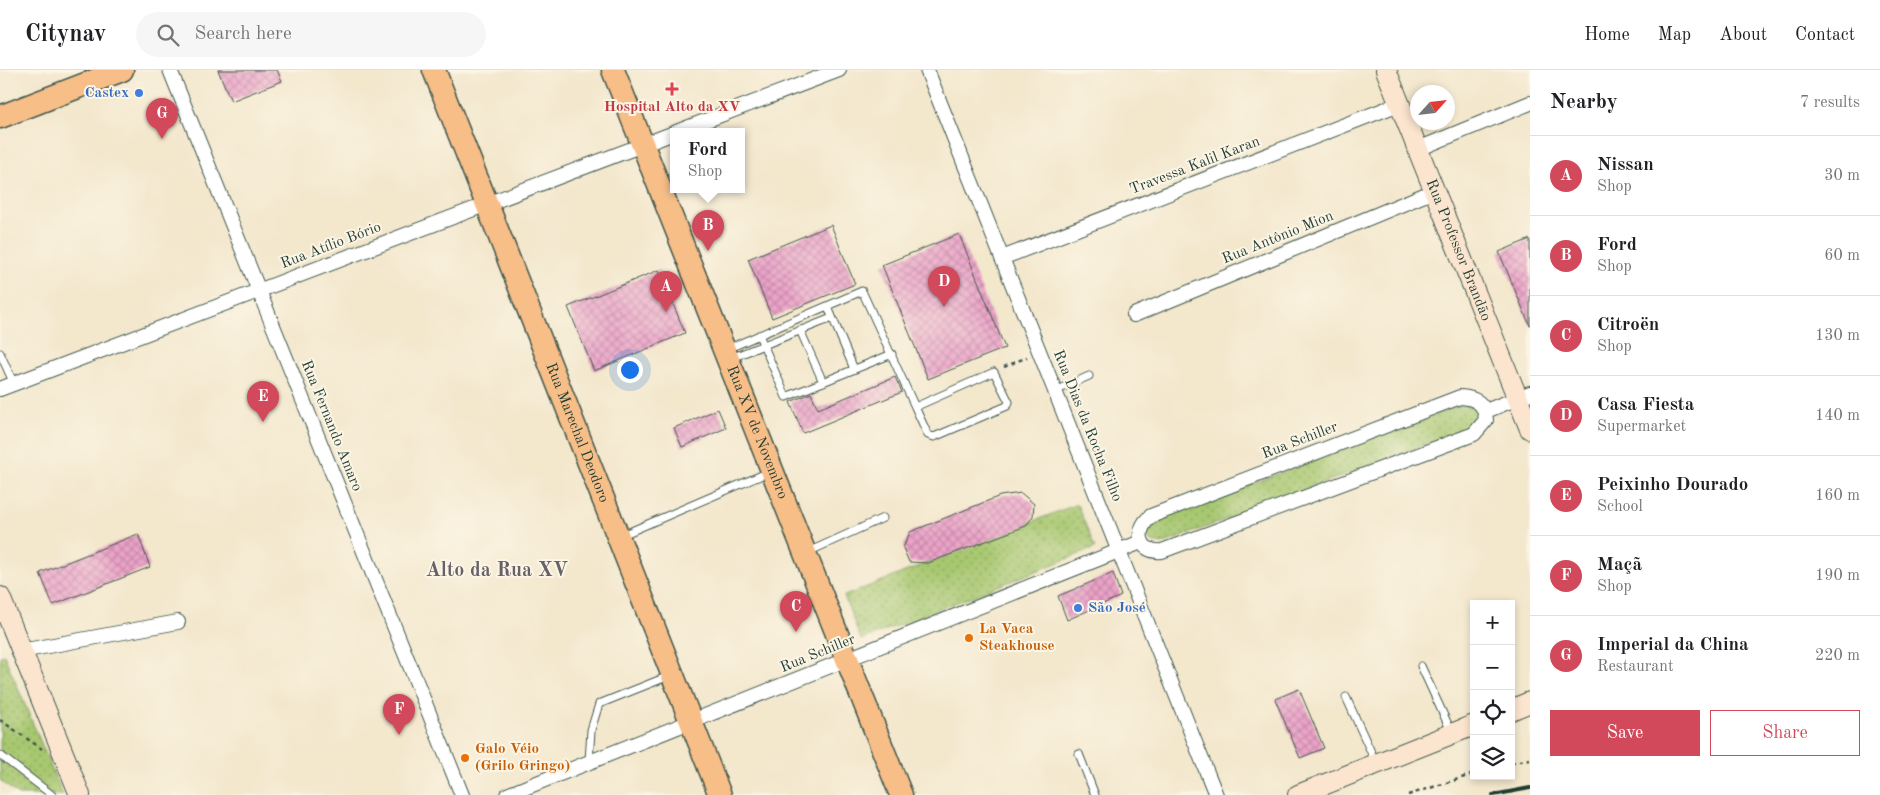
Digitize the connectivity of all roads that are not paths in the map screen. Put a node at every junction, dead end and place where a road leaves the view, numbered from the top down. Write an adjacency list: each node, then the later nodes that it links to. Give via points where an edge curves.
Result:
1 (122, 70): 10 (main road)
2 (170, 70): 18 (street, Rua Fernando Amaro)
3 (434, 70): 16 (main road, Rua Marechal Deodoro)
4 (613, 70): 13 (main road, Rua XV de Novembro)
5 (839, 70): 11 (street, Rua Atílio Bório)
6 (927, 70): 17 (street, Rua Dias da Rocha Filho)
7 (1386, 70): 9 (street, Rua Professor Brandão)
8 (1530, 103): 14 (street)
9 (1399, 104): 14 (street, Rua Professor Brandão); 17 (street, Travessa Kalil Karan)
10 (0, 117)
11 (688, 128)
12 (670, 135): 13 (street, Rua Atílio Bório)
13 (643, 145): 16 (street, Rua Atílio Bório); 27 (main road, Rua XV de Novembro)
14 (1418, 148): 15 (street, Rua Professor Brandão)
15 (1434, 191): 20 (street, Rua Antônio Mion); 34 (street, Rua Professor Brandão)
16 (485, 204): 18 (street, Rua Atílio Bório); 40 (main road, Rua Marechal Deodoro)
17 (1002, 258): 33 (street, Rua Dias da Rocha Filho)
18 (259, 291): 31 (street, Rua Atílio Bório); 63 (street, Rua Fernando Amaro)
19 (828, 307): 21 (lane); 23 (lane); 26 (lane, via 862,292)
20 (1134, 315)
21 (832, 318): 22 (lane); 28 (lane)
22 (800, 330): 24 (lane); 30 (lane)
23 (759, 335): 24 (lane); 27 (lane)
24 (763, 345): 27 (lane); 30 (lane, via 786,397)
25 (0, 352): 31 (lane)
26 (892, 354): 28 (lane); 35 (lane)
27 (726, 355): 38 (main road, Rua XV de Novembro)
28 (854, 369): 30 (lane)
29 (1089, 376): 33 (lane)
30 (823, 382)
31 (14, 384): 32 (street, Rua Atílio Bório)
32 (0, 389)
33 (1055, 391): 42 (street, Rua Dias da Rocha Filho)
34 (1524, 396): 36 (street); 37 (street, Rua Professor Brandão)
35 (915, 407): 35 (lane, via 994,372 1009,402 1007,406 934,437 928,435)
36 (1486, 411): 41 (street, via 1486,420 1481,428 1465,438 1162,551 1147,549); 41 (street, Rua Schiller, via 1472,398 1460,397 1396,421 1151,516 1143,522 1139,534)
37 (1530, 429)
38 (772, 471): 40 (lane); 43 (main road, Rua XV de Novembro)
39 (883, 518): 43 (lane)
40 (618, 537): 49 (main road, Rua Marechal Deodoro)
41 (1141, 542): 42 (street, Rua Schiller)
42 (1119, 551): 47 (street, Rua Schiller); 68 (street, Rua Dias da Rocha Filho)
43 (805, 553): 47 (main road, Rua XV de Novembro)
44 (0, 597): 46 (street)
45 (178, 622): 46 (street)
46 (22, 651): 60 (street)
47 (848, 660): 53 (street, Rua Schiller); 66 (main road, Rua XV de Novembro)
48 (1421, 666): 55 (lane)
49 (672, 675): 53 (main road, Rua Marechal Deodoro); 58 (lane, via 599,704)
50 (1346, 697): 59 (lane)
51 (1530, 702): 52 (street)
52 (1515, 708)
53 (692, 722): 58 (street, Rua Schiller); 65 (main road, Rua Marechal Deodoro)
54 (1470, 726): 55 (street)
55 (1452, 733): 59 (street)
56 (0, 754): 61 (lane)
57 (1079, 754): 67 (lane)
58 (589, 762): 64 (street, Rua Schiller)
59 (1376, 764): 69 (street)
60 (74, 780): 62 (street)
61 (52, 795)
62 (93, 795)
63 (462, 795)
64 (507, 795)
65 (720, 795)
66 (901, 795)
67 (1095, 795)
68 (1216, 795)
69 (1298, 795)

